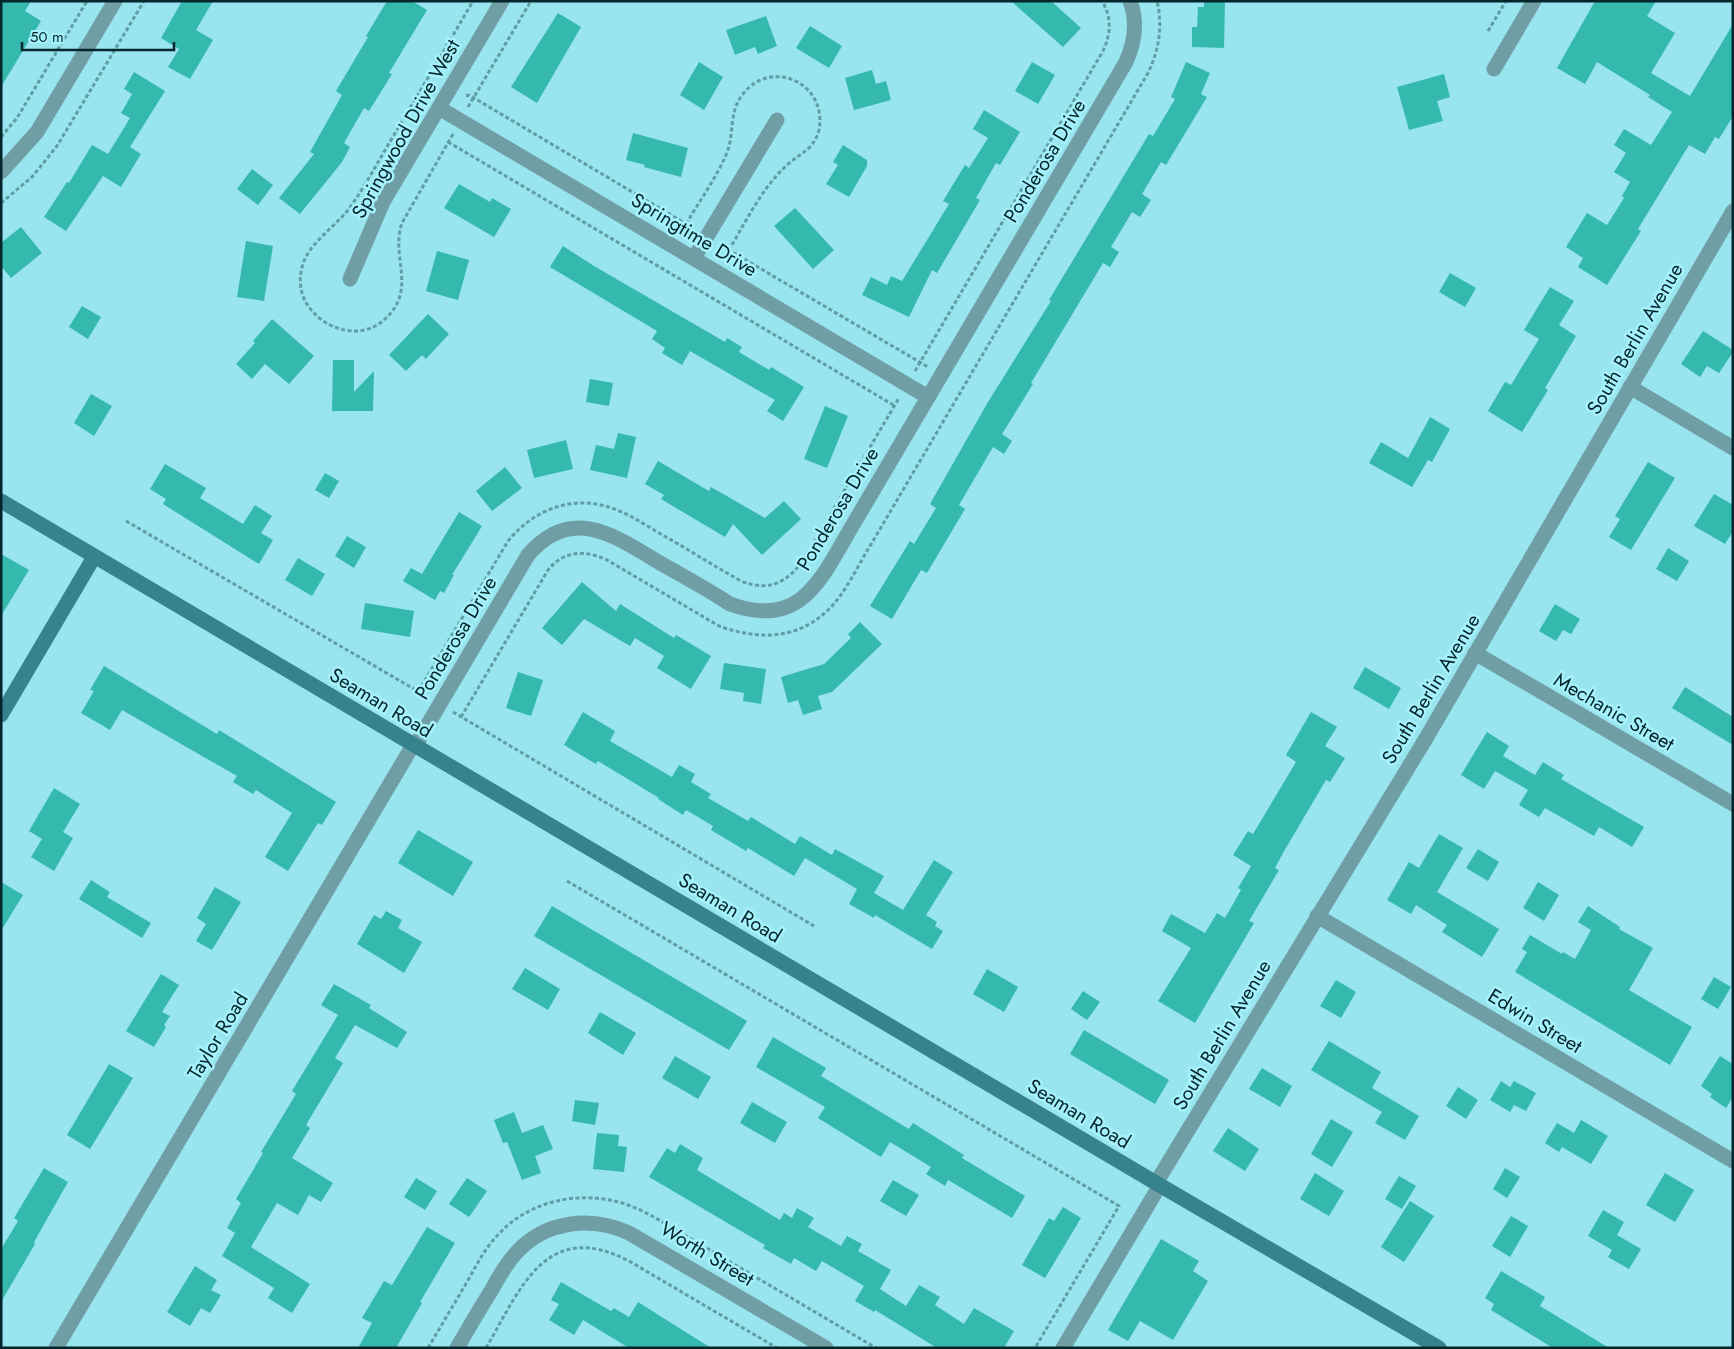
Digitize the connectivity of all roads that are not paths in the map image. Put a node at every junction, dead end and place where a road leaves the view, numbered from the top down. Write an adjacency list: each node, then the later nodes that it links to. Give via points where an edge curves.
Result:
1 (116, 1): 8 (street, via 38,132)
2 (502, 1): 6 (street, Springwood Drive West)
3 (1130, 1): 13 (street, Ponderosa Drive, via 1135,32 1126,62)
4 (1534, 1): 5 (street)
5 (1494, 69)
6 (442, 102): 10 (street, Springtime Drive); 11 (street, Springwood Drive West, via 384,202)
7 (777, 120): 10 (street)
8 (1, 172)
9 (1733, 211): 12 (street, South Berlin Avenue)
10 (694, 258): 13 (street, Springtime Drive)
11 (350, 279)
12 (1630, 387): 14 (street); 17 (street, South Berlin Avenue)
13 (928, 397): 19 (street, Ponderosa Drive, via 817,584 807,595 785,607 756,611 730,604 601,530 577,528 545,539 528,555)
14 (1733, 448)
15 (1, 502): 16 (street, Seaman Road)
16 (94, 557): 18 (street); 19 (street, Seaman Road)
17 (1475, 654): 20 (street, Mechanic Street); 21 (street, South Berlin Avenue)
18 (1, 715)
19 (414, 746): 23 (street, Seaman Road); 24 (street, Taylor Road)
20 (1733, 804)
21 (1317, 916): 22 (street, Edwin Street); 23 (street, South Berlin Avenue)
22 (1733, 1161)
23 (1158, 1184): 27 (street, South Berlin Avenue); 28 (street, Seaman Road)
24 (56, 1348)
25 (457, 1348): 26 (street, Worth Street, via 516,1253 536,1236 572,1223 617,1227)
26 (826, 1348)
27 (1063, 1348)
28 (1439, 1348)

